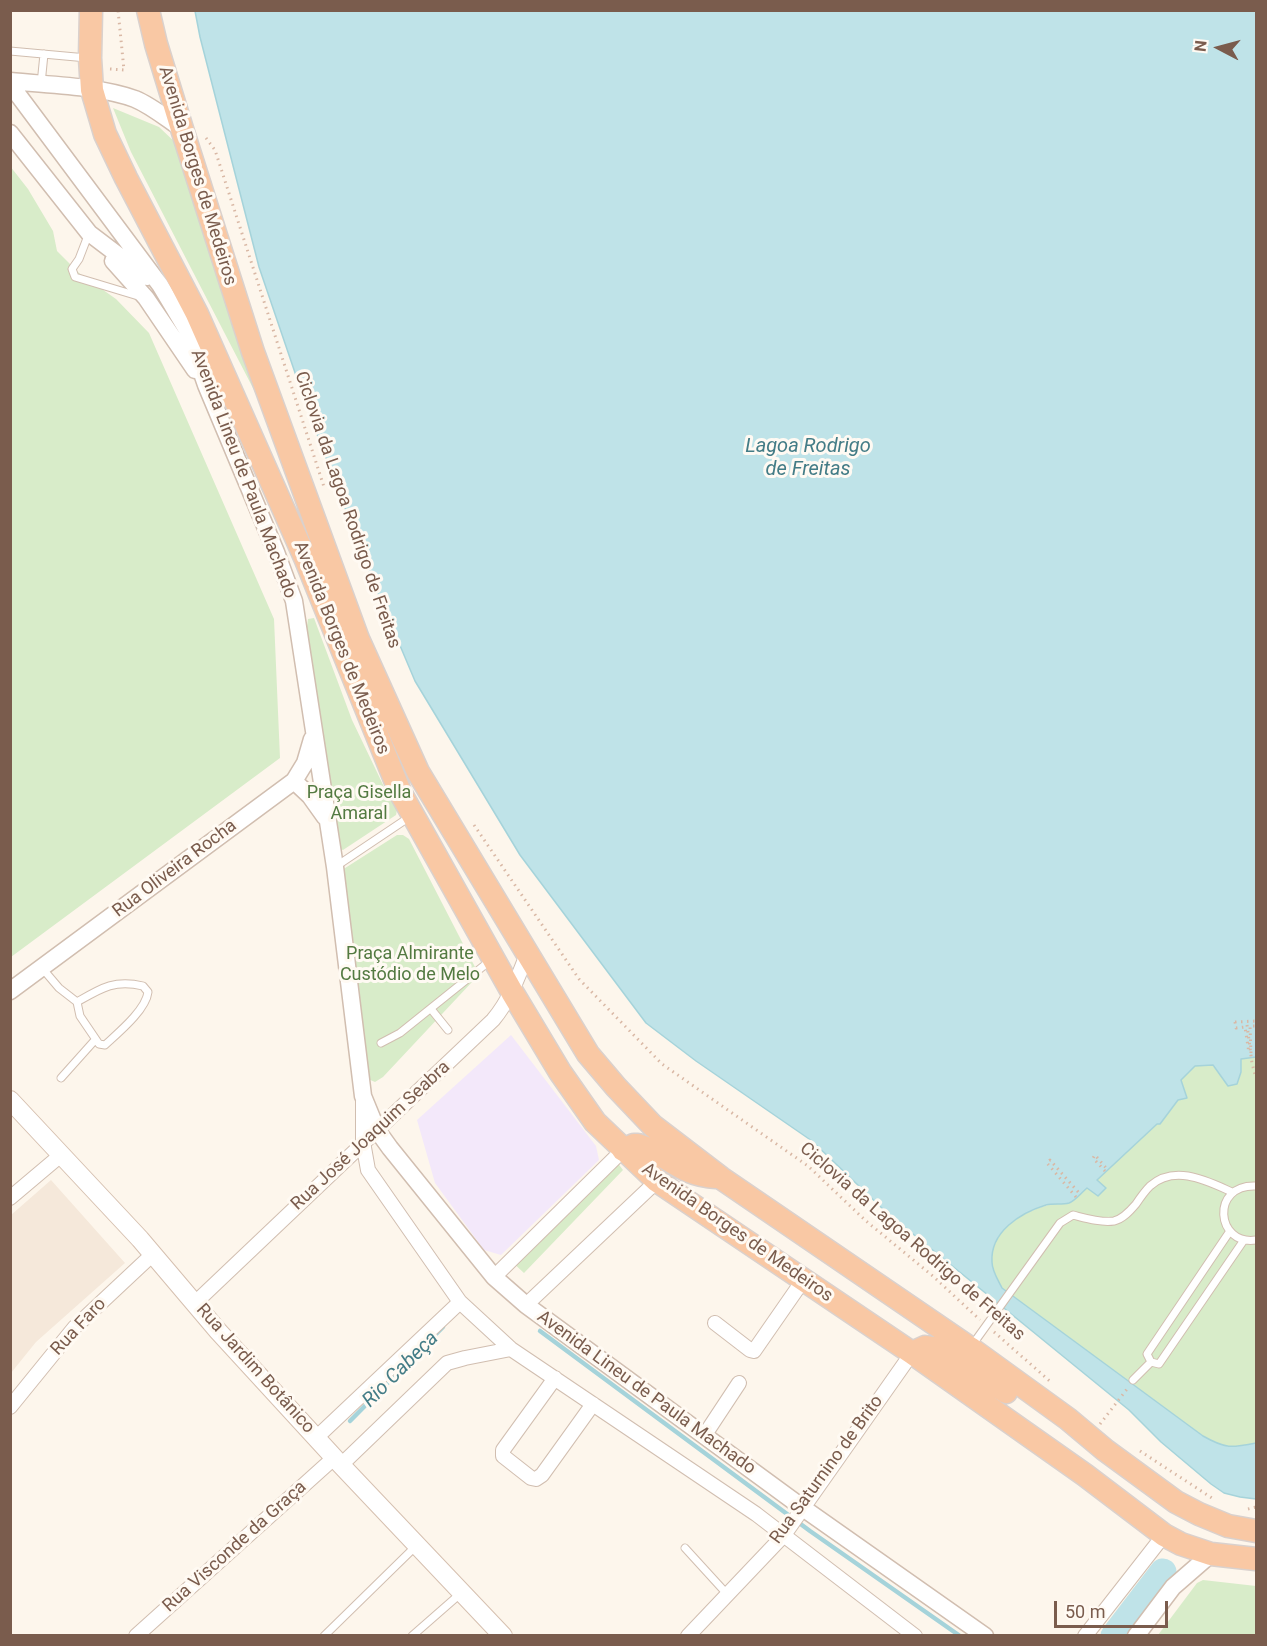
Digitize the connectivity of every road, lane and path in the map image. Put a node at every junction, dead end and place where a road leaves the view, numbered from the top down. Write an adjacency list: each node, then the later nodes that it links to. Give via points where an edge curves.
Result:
1 (91, 10): 6 (highway, Avenida Borges de Medeiros)
2 (118, 10): 6 (path, via 124,70)
3 (148, 10): 10 (highway, Avenida Borges de Medeiros, via 156,44)
4 (10, 51): 5 (lane)
5 (44, 54): 6 (lane); 8 (lane)
6 (97, 63): 9 (highway, Avenida Borges de Medeiros)
7 (10, 82): 8 (street); 13 (street, Avenida Lineu de Paula Machado)
8 (41, 84): 9 (street)
9 (92, 90): 10 (street, via 136,99); 15 (highway, Avenida Borges de Medeiros, via 105,134)
10 (192, 131): 17 (path, Ciclovia da Lagoa Rodrigo de Freitas, via 215,150); 24 (highway, Avenida Borges de Medeiros, via 253,352 358,639 418,772)
11 (13, 142): 12 (street)
12 (89, 233): 13 (street); 14 (street); 14 (lane, via 72,269 75,277)
13 (160, 285): 15 (street); 16 (street, Avenida Lineu de Paula Machado, via 187,330)
14 (146, 298): 16 (street)
15 (197, 314): 20 (highway, Avenida Borges de Medeiros, via 306,560 400,792)
16 (206, 385): 18 (street, Avenida Lineu de Paula Machado, via 294,601)
17 (325, 490)
18 (313, 729): 19 (street, Rua Oliveira Rocha, via 305,763); 21 (street, Avenida Lineu de Paula Machado)
19 (294, 781): 21 (street); 26 (street, Rua Oliveira Rocha)
20 (413, 814): 23 (lane); 25 (highway, Avenida Borges de Medeiros)
21 (327, 820): 23 (street, Avenida Lineu de Paula Machado)
22 (471, 821): 68 (path, Ciclovia da Lagoa Rodrigo de Freitas, via 579,979 662,1064 808,1166)
23 (335, 867): 39 (street, Avenida Lineu de Paula Machado)
24 (527, 954): 28 (street, Rua José Joaquim Seabra); 46 (highway, Avenida Borges de Medeiros, via 588,1054 616,1088 653,1126)
25 (493, 958): 28 (highway, Avenida Borges de Medeiros); 30 (lane)
26 (42, 968): 27 (street, Rua Oliveira Rocha); 29 (lane)
27 (10, 991)
28 (512, 992): 41 (street, Rua José Joaquim Seabra, via 493,1020); 43 (highway, Avenida Borges de Medeiros, via 595,1122)
29 (77, 1002): 35 (lane, via 80,1016); 35 (lane, via 102,987 128,982 143,986 148,992 144,1005 110,1041 105,1045)
30 (431, 1009): 34 (lane); 36 (lane)
31 (1257, 1021): 33 (path, via 1235,1023 1236,1028 1245,1027 1250,1058 1250,1026)
32 (1247, 1025): 38 (path, via 1251,1063)
33 (1257, 1026)
34 (448, 1030)
35 (95, 1040): 37 (lane)
36 (381, 1043)
37 (61, 1078)
38 (1257, 1078)
39 (363, 1096): 41 (street, Avenida Lineu de Paula Machado); 42 (street, Avenida Lineu de Paula Machado)
40 (10, 1100): 44 (main road, Rua Jardim Botânico)
41 (377, 1130): 42 (street, Rua José Joaquim Seabra); 58 (street, Avenida Lineu de Paula Machado)
42 (363, 1142): 62 (street, Avenida Lineu de Paula Machado, via 368,1170); 63 (street, Rua José Joaquim Seabra)
43 (623, 1150): 46 (highway, via 638,1145 687,1172); 47 (highway, Avenida Borges de Medeiros); 58 (street)
44 (61, 1155): 52 (street); 56 (main road, Rua Jardim Botânico)
45 (1106, 1170): 45 (path, via 1094,1158 1095,1155)
46 (721, 1178): 70 (highway, Avenida Borges de Medeiros)
47 (657, 1181): 59 (highway, Avenida Borges de Medeiros); 64 (street)
48 (1257, 1186): 49 (lane)
49 (1232, 1192): 53 (lane, via 1224,1207); 68 (lane, via 1190,1175 1173,1176 1150,1187 1128,1213 1114,1221 1072,1215 1060,1223)
50 (1080, 1194): 51 (path, via 1050,1160 1047,1163)
51 (1076, 1197)
52 (10, 1198)
53 (1230, 1231): 54 (lane); 57 (lane)
54 (1244, 1240): 55 (lane); 60 (lane)
55 (1257, 1240)
56 (153, 1254): 63 (main road, Rua Jardim Botânico); 79 (street, Rua Faro, via 75,1327)
57 (1202, 1273): 60 (lane); 61 (lane)
58 (494, 1277): 64 (street, Avenida Lineu de Paula Machado)
59 (804, 1280): 66 (street, via 754,1351); 72 (highway, Avenida Borges de Medeiros)
60 (1215, 1282): 65 (lane)
61 (1186, 1297): 65 (lane); 67 (lane)
62 (459, 1302): 71 (street, Avenida Lineu de Paula Machado); 82 (street)
63 (195, 1303): 82 (main road, Rua Jardim Botânico)
64 (526, 1305): 81 (street, Avenida Lineu de Paula Machado)
65 (1197, 1308): 69 (lane)
66 (715, 1323)
67 (1168, 1323): 69 (lane); 73 (lane, via 1147,1354)
68 (986, 1325): 70 (lane); 77 (path, Ciclovia da Lagoa Rodrigo de Freitas)
69 (1180, 1333): 73 (lane, via 1159,1364)
70 (974, 1342): 80 (highway, Avenida Borges de Medeiros)
71 (511, 1349): 74 (street, Avenida Lineu de Paula Machado); 84 (street, Rua Visconde da Graça, via 447,1363)
72 (912, 1353): 80 (highway, via 925,1347 939,1348 1038,1412); 87 (street, Rua Saturnino de Brito); 91 (highway, Avenida Borges de Medeiros)
73 (1151, 1362): 75 (lane)
74 (555, 1378): 78 (street, Avenida Lineu de Paula Machado); 78 (street, via 503,1450 503,1455 531,1478 542,1475)
75 (1133, 1380): 80 (path)
76 (739, 1383): 81 (street)
77 (1056, 1386)
78 (593, 1404): 90 (street, Avenida Lineu de Paula Machado)
79 (10, 1407)
80 (1095, 1424): 89 (highway, Avenida Borges de Medeiros, via 1105,1450 1176,1502 1228,1526)
81 (704, 1436): 87 (street, Avenida Lineu de Paula Machado)
82 (317, 1437): 84 (main road, Rua Jardim Botânico)
83 (1140, 1451): 85 (path)
84 (338, 1461): 92 (main road, Rua Jardim Botânico); 99 (street, Rua Visconde da Graça)
85 (1221, 1504)
86 (1257, 1507): 88 (path)
87 (802, 1509): 90 (street, Rua Saturnino de Brito); 104 (street, Avenida Lineu de Paula Machado)
88 (1247, 1510)
89 (1257, 1531)
90 (785, 1533): 97 (street, Rua Saturnino de Brito); 98 (street, Avenida Lineu de Paula Machado)
91 (1164, 1535): 94 (highway, Avenida Borges de Medeiros); 105 (street)
92 (417, 1545): 96 (main road, Rua Jardim Botânico); 100 (lane)
93 (685, 1548): 97 (lane)
94 (1211, 1554): 95 (highway, Avenida Borges de Medeiros); 106 (street, via 1173,1587)
95 (1257, 1559)
96 (462, 1593): 101 (lane); 102 (main road, Rua Jardim Botânico)
97 (727, 1594): 103 (street, Rua Saturnino de Brito)
98 (910, 1634)
99 (136, 1635)
100 (324, 1635)
101 (412, 1635)
102 (503, 1635)
103 (688, 1635)
104 (985, 1635)
105 (1085, 1635)
106 (1136, 1635)

